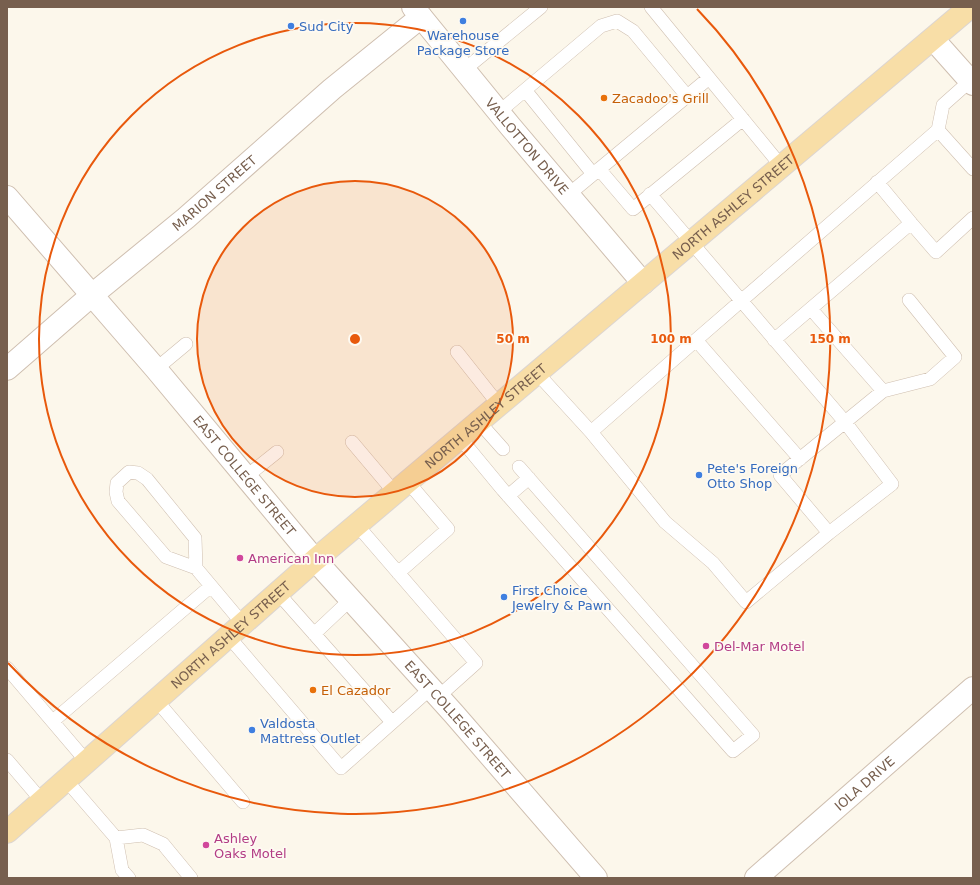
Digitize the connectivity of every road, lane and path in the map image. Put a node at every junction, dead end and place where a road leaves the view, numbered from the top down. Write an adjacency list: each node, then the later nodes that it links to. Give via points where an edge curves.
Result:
1 (541, 7): 6 (lane)
2 (652, 7): 7 (lane)
3 (970, 7): 5 (main road, NORTH ASHLEY STREET)
4 (417, 12): 6 (street, VALLOTTON DRIVE); 25 (street, MARION STREET, via 186,218)
5 (933, 39): 8 (street); 14 (main road, NORTH ASHLEY STREET)
6 (464, 70): 11 (street, VALLOTTON DRIVE)
7 (709, 78): 10 (lane); 12 (lane)
8 (972, 83): 13 (lane, via 944,105)
9 (525, 90): 10 (lane, via 601,26 618,21 633,30); 11 (lane); 16 (lane)
10 (687, 96): 16 (lane)
11 (499, 112): 19 (street, VALLOTTON DRIVE)
12 (743, 119): 14 (lane); 18 (lane)
13 (938, 130): 15 (lane); 17 (lane)
14 (782, 167): 23 (main road, NORTH ASHLEY STREET)
15 (973, 169)
16 (596, 171): 18 (lane, via 633,209); 19 (lane)
17 (877, 182): 22 (lane); 27 (lane)
18 (650, 194): 23 (lane)
19 (568, 195): 24 (street, VALLOTTON DRIVE)
20 (7, 197): 25 (street, EAST COLLEGE STREET)
21 (973, 218): 22 (lane, via 936,252)
22 (911, 223): 28 (lane)
23 (691, 244): 24 (main road, NORTH ASHLEY STREET); 27 (lane)
24 (643, 283): 35 (main road, NORTH ASHLEY STREET)
25 (92, 295): 33 (street, MARION STREET); 34 (street, EAST COLLEGE STREET)
26 (909, 300): 36 (lane, via 955,357 930,379)
27 (741, 301): 29 (lane); 30 (lane)
28 (811, 309): 30 (lane); 36 (lane)
29 (696, 340): 40 (lane); 45 (lane)
30 (774, 340): 39 (lane)
31 (186, 344): 34 (lane)
32 (457, 352): 37 (lane)
33 (7, 369)
34 (156, 369): 47 (street, EAST COLLEGE STREET)
35 (537, 373): 37 (main road, NORTH ASHLEY STREET); 40 (lane)
36 (883, 391): 39 (lane)
37 (499, 405): 38 (main road, NORTH ASHLEY STREET)
38 (479, 422): 41 (main road, NORTH ASHLEY STREET); 43 (lane)
39 (845, 422): 45 (lane); 52 (lane, via 892,484)
40 (591, 432): 52 (lane, via 665,522 713,563 746,602)
41 (460, 438): 49 (main road, NORTH ASHLEY STREET); 50 (lane)
42 (352, 442): 49 (lane)
43 (503, 449)
44 (277, 452): 47 (lane)
45 (800, 459): 52 (lane, via 780,475)
46 (520, 467): 48 (lane)
47 (247, 476): 53 (street, EAST COLLEGE STREET)
48 (529, 478): 50 (lane); 50 (lane, via 753,735 732,752)
49 (401, 488): 51 (main road, NORTH ASHLEY STREET); 55 (lane, via 448,529)
50 (508, 496)
51 (357, 525): 53 (main road, NORTH ASHLEY STREET); 55 (lane)
52 (829, 533)
53 (315, 560): 57 (main road, NORTH ASHLEY STREET); 58 (street, EAST COLLEGE STREET)
54 (196, 568): 54 (lane, via 195,538 147,479 138,473 129,472 117,483 118,501 166,557); 56 (lane)
55 (398, 573): 63 (lane, via 476,663)
56 (211, 586): 59 (lane); 65 (lane)
57 (278, 593): 59 (main road, NORTH ASHLEY STREET); 60 (lane)
58 (350, 600): 60 (lane); 63 (street, EAST COLLEGE STREET)
59 (236, 630): 64 (main road, NORTH ASHLEY STREET); 66 (lane, via 341,768)
60 (314, 634): 66 (lane)
61 (7, 668): 65 (lane)
62 (973, 688): 77 (street, IOLA DRIVE)
63 (434, 693): 66 (lane); 76 (street, EAST COLLEGE STREET)
64 (157, 700): 68 (main road, NORTH ASHLEY STREET); 71 (lane)
65 (53, 721): 68 (lane)
66 (392, 722)
67 (7, 760): 70 (lane)
68 (88, 762): 69 (main road, NORTH ASHLEY STREET)
69 (66, 780): 70 (main road, NORTH ASHLEY STREET); 73 (lane)
70 (42, 801): 72 (main road, NORTH ASHLEY STREET)
71 (243, 802)
72 (7, 832)
73 (116, 838): 74 (lane, via 122,870); 75 (lane, via 143,835 163,844)
74 (129, 878)
75 (191, 878)
76 (596, 878)
77 (756, 878)

